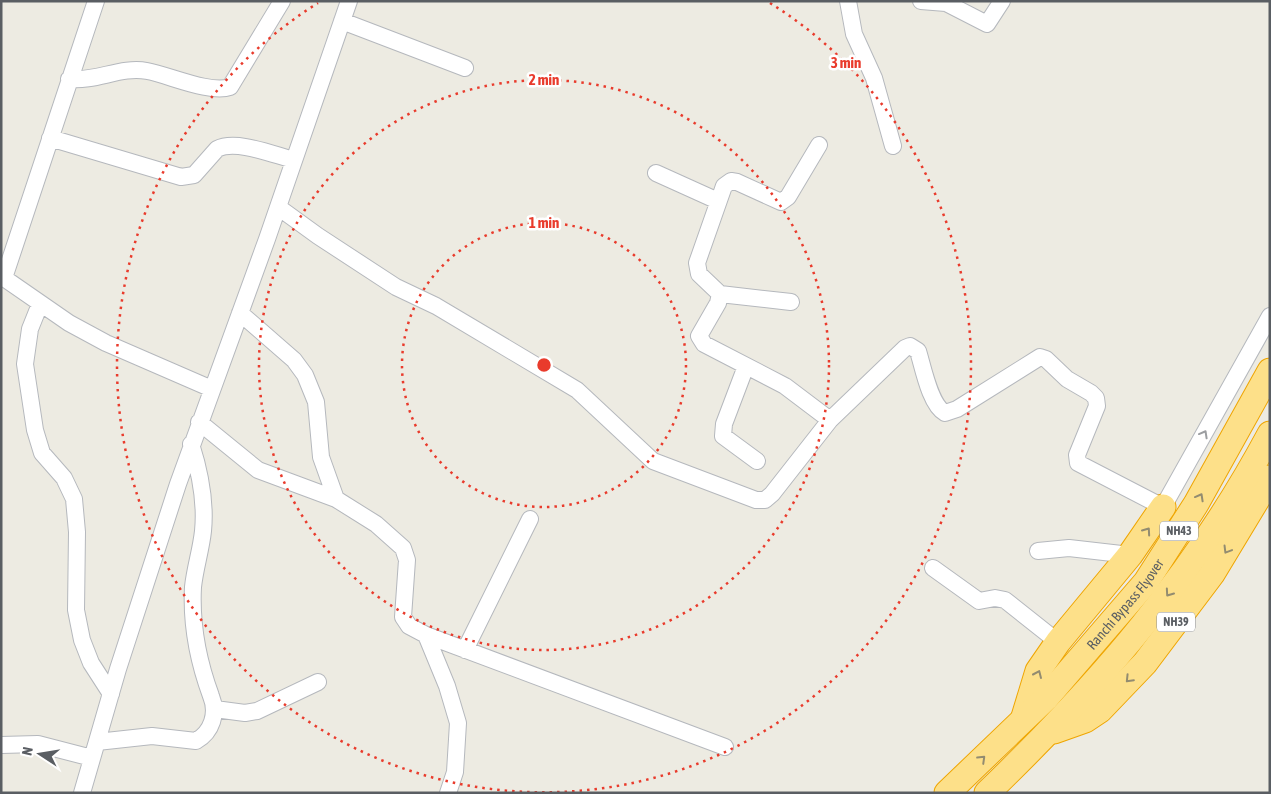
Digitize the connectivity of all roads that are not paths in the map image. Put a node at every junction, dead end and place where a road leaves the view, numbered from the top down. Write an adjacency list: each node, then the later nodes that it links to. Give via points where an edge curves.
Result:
1 (96, 1): 9 (street)
2 (282, 1): 9 (street, via 230,86 216,88 139,70 89,80)
3 (349, 1): 7 (street)
4 (848, 1): 12 (street, via 854,34 874,78)
5 (921, 1): 6 (street, via 946,3 987,24)
6 (1002, 1)
7 (342, 21): 8 (street); 13 (street)
8 (465, 68)
9 (69, 79): 10 (street)
10 (50, 138): 13 (street, via 181,177 194,175 222,146 240,146); 17 (street)
11 (819, 145): 15 (street, via 784,201 731,181 724,186)
12 (893, 146)
13 (294, 160): 16 (street)
14 (656, 173): 15 (street)
15 (718, 201): 18 (street, via 697,269)
16 (278, 207): 21 (street); 26 (street, via 396,287 443,310 577,390 643,453 665,467 756,500 765,500)
17 (3, 278): 20 (street)
18 (720, 294): 19 (street); 23 (street, via 718,303 700,331 701,340)
19 (791, 302)
20 (40, 304): 25 (street, via 106,343); 42 (street, via 30,329 25,364 35,430 42,453 67,483 74,499 76,610 91,664)
21 (240, 313): 25 (street); 32 (street, via 294,360 306,375 316,402 320,457)
22 (1270, 316): 33 (street, one-way to 22)
23 (746, 366): 26 (street, via 785,386); 30 (street, via 724,424 723,436)
24 (1270, 371): 44 (highway, Ranchi Bypass Flyover / NH43, one-way to 24, via 1056,687 1146,582 1196,504)
25 (212, 388): 27 (street)
26 (830, 420): 33 (street, via 904,348 910,346 918,351 933,398 945,413 957,409 1040,357 1096,398 1097,406 1077,455 1078,463)
27 (199, 422): 29 (street); 32 (street, via 258,470)
28 (1270, 434): 45 (highway, Ranchi Bypass Flyover / NH43, one-way to 45, via 1210,535 1153,615)
29 (191, 444): 42 (street); 43 (street, via 200,475 204,515 193,589 196,648)
30 (757, 461)
31 (1270, 478): 45 (highway, NH39, one-way to 45, via 1212,574 1145,663 1100,710 1085,720)
32 (336, 499): 38 (street, via 376,524 403,548 407,560 403,618 409,626)
33 (1163, 507): 36 (highway, one-way to 33)
34 (530, 519): 40 (street)
35 (1038, 551): 36 (street, via 1069,548)
36 (1130, 555): 39 (highway)
37 (934, 568): 39 (street, via 979,601 1004,600)
38 (426, 635): 40 (street); 50 (street, via 458,723 455,772)
39 (1058, 642): 44 (highway, one-way to 39, via 1038,671)
40 (465, 650): 47 (street)
41 (318, 682): 43 (street, via 256,711 245,713)
42 (111, 694): 48 (street)
43 (215, 709): 48 (street, via 207,732 196,742 152,736)
44 (1023, 720): 51 (highway, NH43, one-way to 44)
45 (1049, 733): 52 (highway, NH43)
46 (1, 745): 48 (street, via 38,744)
47 (725, 747)
48 (95, 750): 49 (street)
49 (87, 790)
50 (448, 793)
51 (947, 793)
52 (986, 793)

